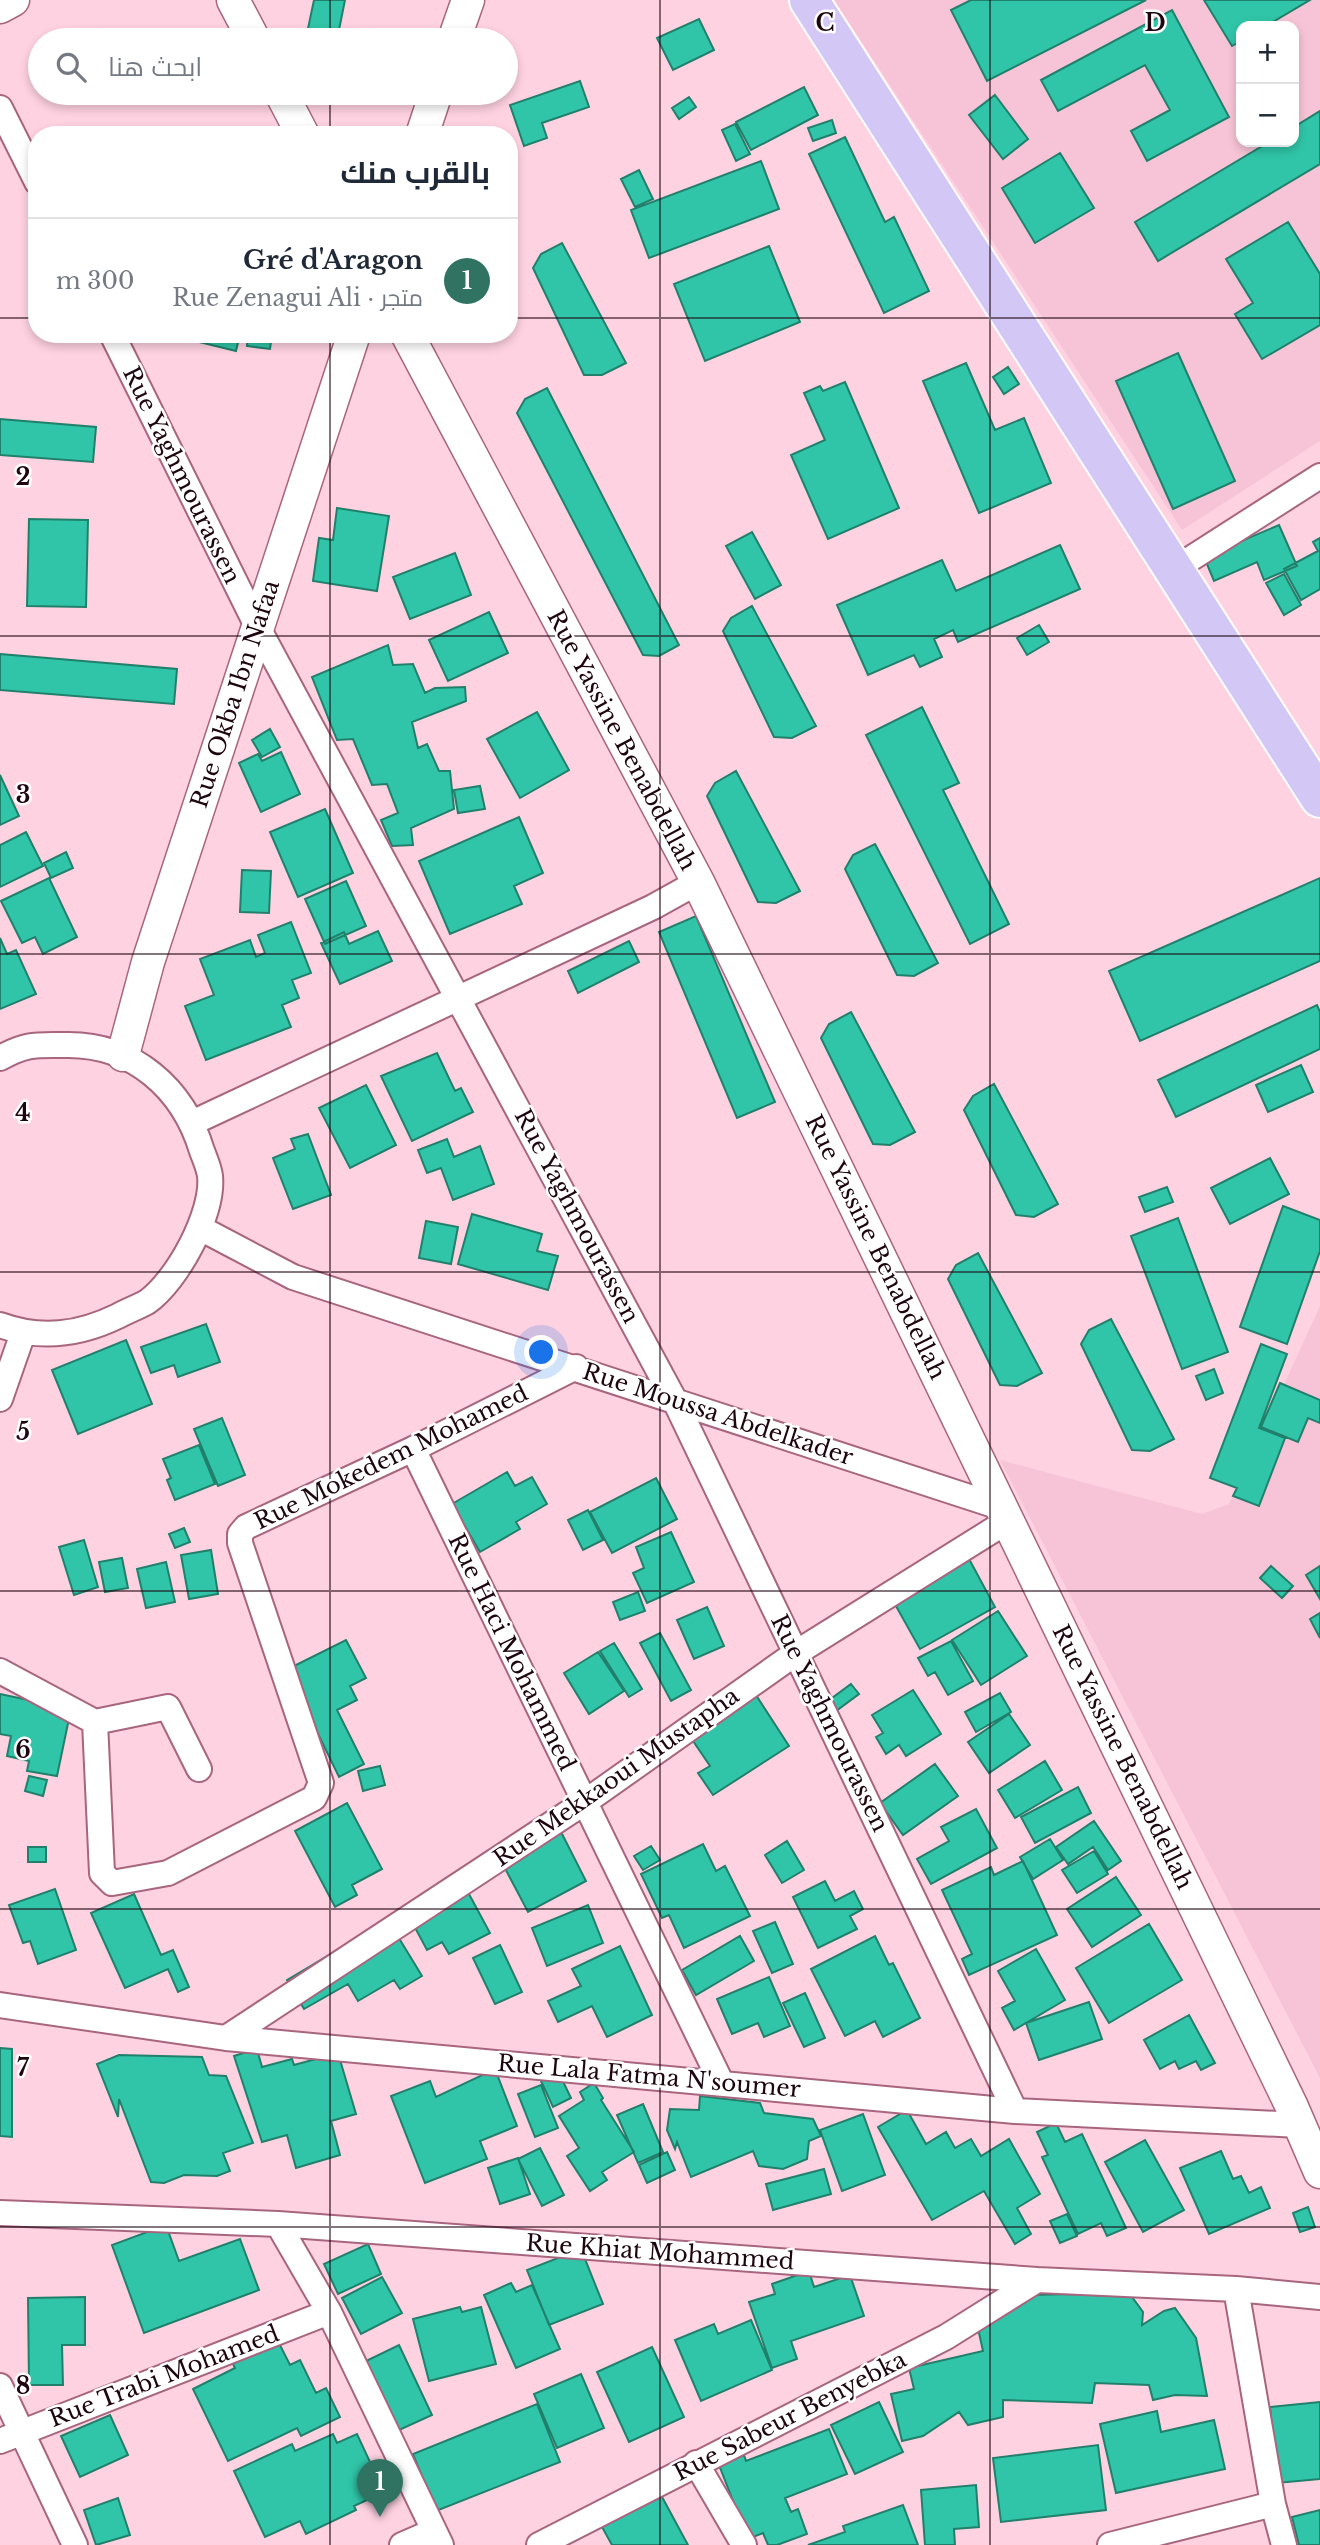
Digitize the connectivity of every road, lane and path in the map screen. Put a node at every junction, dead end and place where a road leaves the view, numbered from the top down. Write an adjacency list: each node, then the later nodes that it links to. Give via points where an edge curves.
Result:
1 (13, 0): 5 (street)
2 (233, 0): 6 (street)
3 (468, 0): 7 (street)
4 (809, 0): 18 (main road)
5 (0, 7)
6 (248, 28)
7 (458, 28)
8 (287, 105): 11 (street)
9 (432, 105): 12 (street)
10 (0, 108): 13 (street)
11 (298, 126)
12 (425, 126)
13 (28, 164)
14 (116, 343): 19 (street, Rue Yaghmourassen)
15 (351, 343): 19 (street, Rue Okba Ibn Nafaa)
16 (412, 343): 21 (street, Rue Yassine Benabdellah)
17 (1320, 476): 18 (street)
18 (1173, 570): 20 (main road)
19 (257, 626): 22 (street, Rue Yaghmourassen); 23 (street, Rue Okba Ibn Nafaa, via 148,962)
20 (1320, 798)
21 (698, 882): 22 (street); 32 (street, Rue Yassine Benabdellah)
22 (460, 998): 25 (street); 30 (street, Rue Yaghmourassen)
23 (123, 1055): 24 (street, via 92,1045 23,1046); 25 (street, via 162,1080)
24 (0, 1058)
25 (194, 1122): 26 (street, via 210,1177)
26 (200, 1228): 27 (street, via 181,1265 148,1301 95,1327 57,1335); 28 (street, Rue Moussa Abdelkader, via 293,1277)
27 (11, 1329): 29 (street)
28 (576, 1367): 30 (street, Rue Moussa Abdelkader); 31 (street, Rue Mokedem Mohamed)
29 (0, 1399)
30 (676, 1401): 32 (street, Rue Moussa Abdelkader); 33 (street, Rue Yaghmourassen)
31 (413, 1449): 35 (street, Rue Mokedem Mohamed, via 246,1527 240,1535 321,1783 314,1798 168,1873 112,1883 102,1873); 37 (street, Rue Haci Mohammed)
32 (1006, 1514): 33 (street, Rue Mekkaoui Mustapha); 42 (street, Rue Yassine Benabdellah)
33 (796, 1653): 37 (street, Rue Mekkaoui Mustapha); 41 (street, Rue Yaghmourassen)
34 (0, 1671): 35 (street)
35 (95, 1722): 36 (street, via 168,1707)
36 (199, 1769)
37 (585, 1802): 39 (street, Rue Mekkaoui Mustapha); 40 (street, Rue Haci Mohammed)
38 (0, 2005): 39 (street, Rue Lala Fatma N'soumer)
39 (226, 2038): 40 (street, Rue Lala Fatma N'soumer)
40 (720, 2082): 41 (street, Rue Lala Fatma N'soumer)
41 (1015, 2111): 42 (street, Rue Lala Fatma N'soumer)
42 (1312, 2145)
43 (0, 2213): 44 (street, Rue Khiat Mohammed)
44 (278, 2224): 45 (street, Rue Khiat Mohammed); 48 (street)
45 (1037, 2280): 46 (street, Rue Khiat Mohammed); 51 (street, Rue Sabeur Benyebka, via 946,2337)
46 (1236, 2289): 47 (street, Rue Khiat Mohammed); 52 (street)
47 (1320, 2297)
48 (329, 2312): 50 (street, Rue Trabi Mohamed); 53 (street)
49 (0, 2386): 50 (street)
50 (11, 2436): 54 (street)
51 (696, 2463): 56 (street, Rue Sabeur Benyebka); 57 (street)
52 (1273, 2504): 58 (street); 59 (street)
53 (438, 2538): 55 (street)
54 (75, 2545)
55 (402, 2545)
56 (538, 2545)
57 (744, 2545)
58 (1110, 2545)
59 (1284, 2545)

